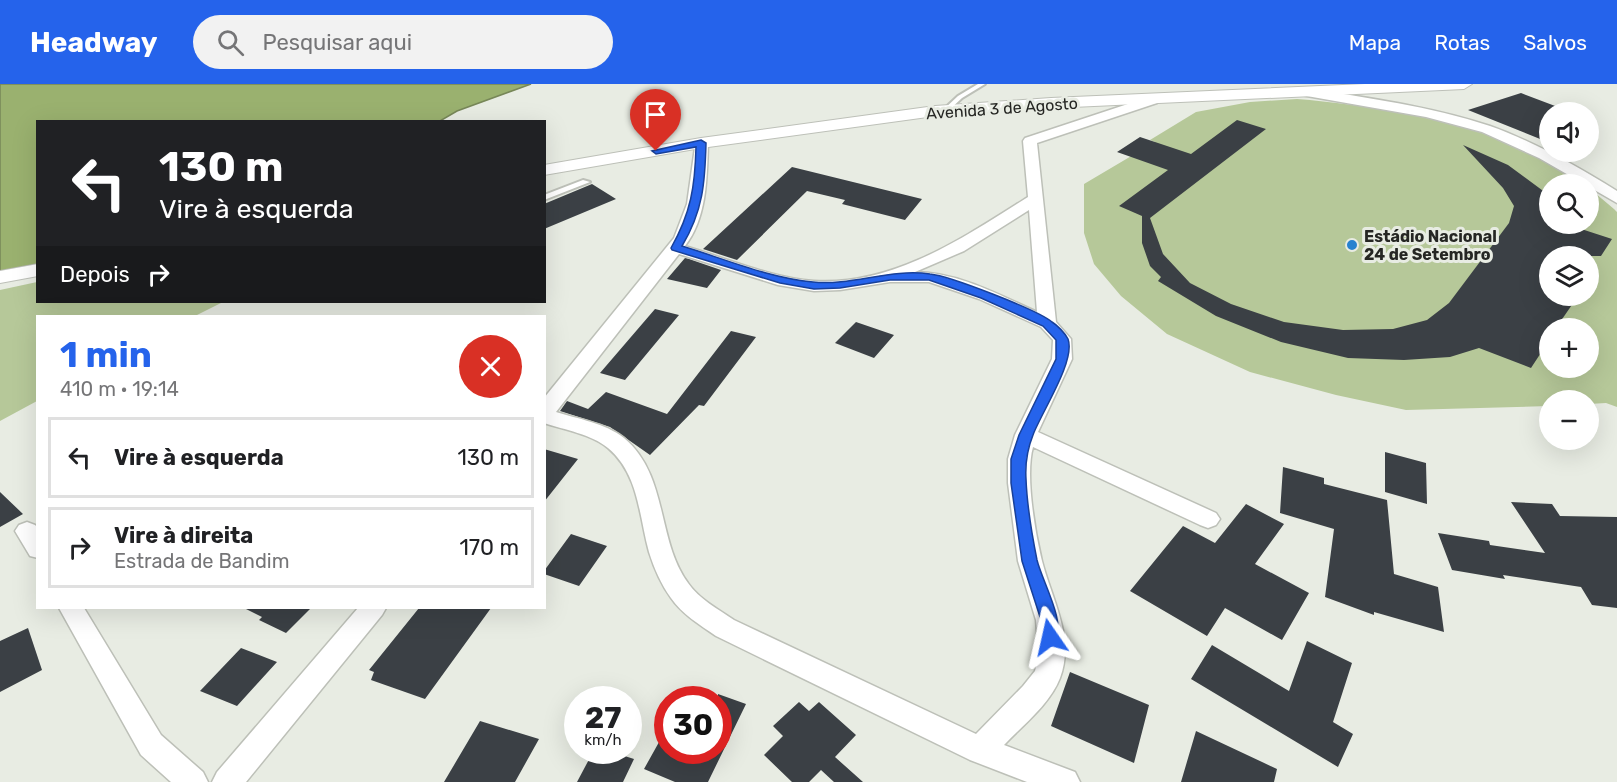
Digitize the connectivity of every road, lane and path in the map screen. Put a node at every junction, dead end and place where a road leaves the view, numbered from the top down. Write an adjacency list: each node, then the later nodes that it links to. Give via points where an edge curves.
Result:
1 (982, 84): 7 (lane)
2 (1464, 84): 3 (street, Avenida 3 de Agosto)
3 (1388, 86): 4 (street, Avenida 3 de Agosto)
4 (1330, 87): 5 (street, Avenida 3 de Agosto)
5 (1305, 93): 6 (street, Avenida 3 de Agosto); 12 (street, via 1466,123 1548,156)
6 (1152, 100): 7 (street, Avenida 3 de Agosto); 13 (street, via 1030,141)
7 (945, 111): 8 (street, Avenida 3 de Agosto)
8 (701, 143): 9 (street, Avenida 3 de Agosto); 14 (street, via 696,203)
9 (546, 170)
10 (586, 182): 11 (lane)
11 (546, 197)
12 (1617, 198)
13 (1035, 199): 17 (street, via 958,248); 18 (street)
14 (676, 248): 17 (street, via 784,281 814,286); 19 (street)
15 (36, 270): 16 (street)
16 (0, 277)
17 (890, 277): 18 (street, via 930,277)
18 (1047, 323): 21 (street, via 1062,339 1062,359)
19 (546, 411)
20 (546, 415): 25 (street, via 607,437 627,453 643,479 662,556 677,588 691,605 725,628)
21 (1026, 435): 22 (street); 25 (street, via 1018,459 1019,483 1030,561 1049,620 1052,655 1047,676 1033,695)
22 (1208, 519)
23 (73, 609): 26 (street, via 151,745)
24 (372, 609): 27 (street)
25 (980, 750): 28 (street)
26 (193, 782)
27 (227, 782)
28 (1065, 782)

